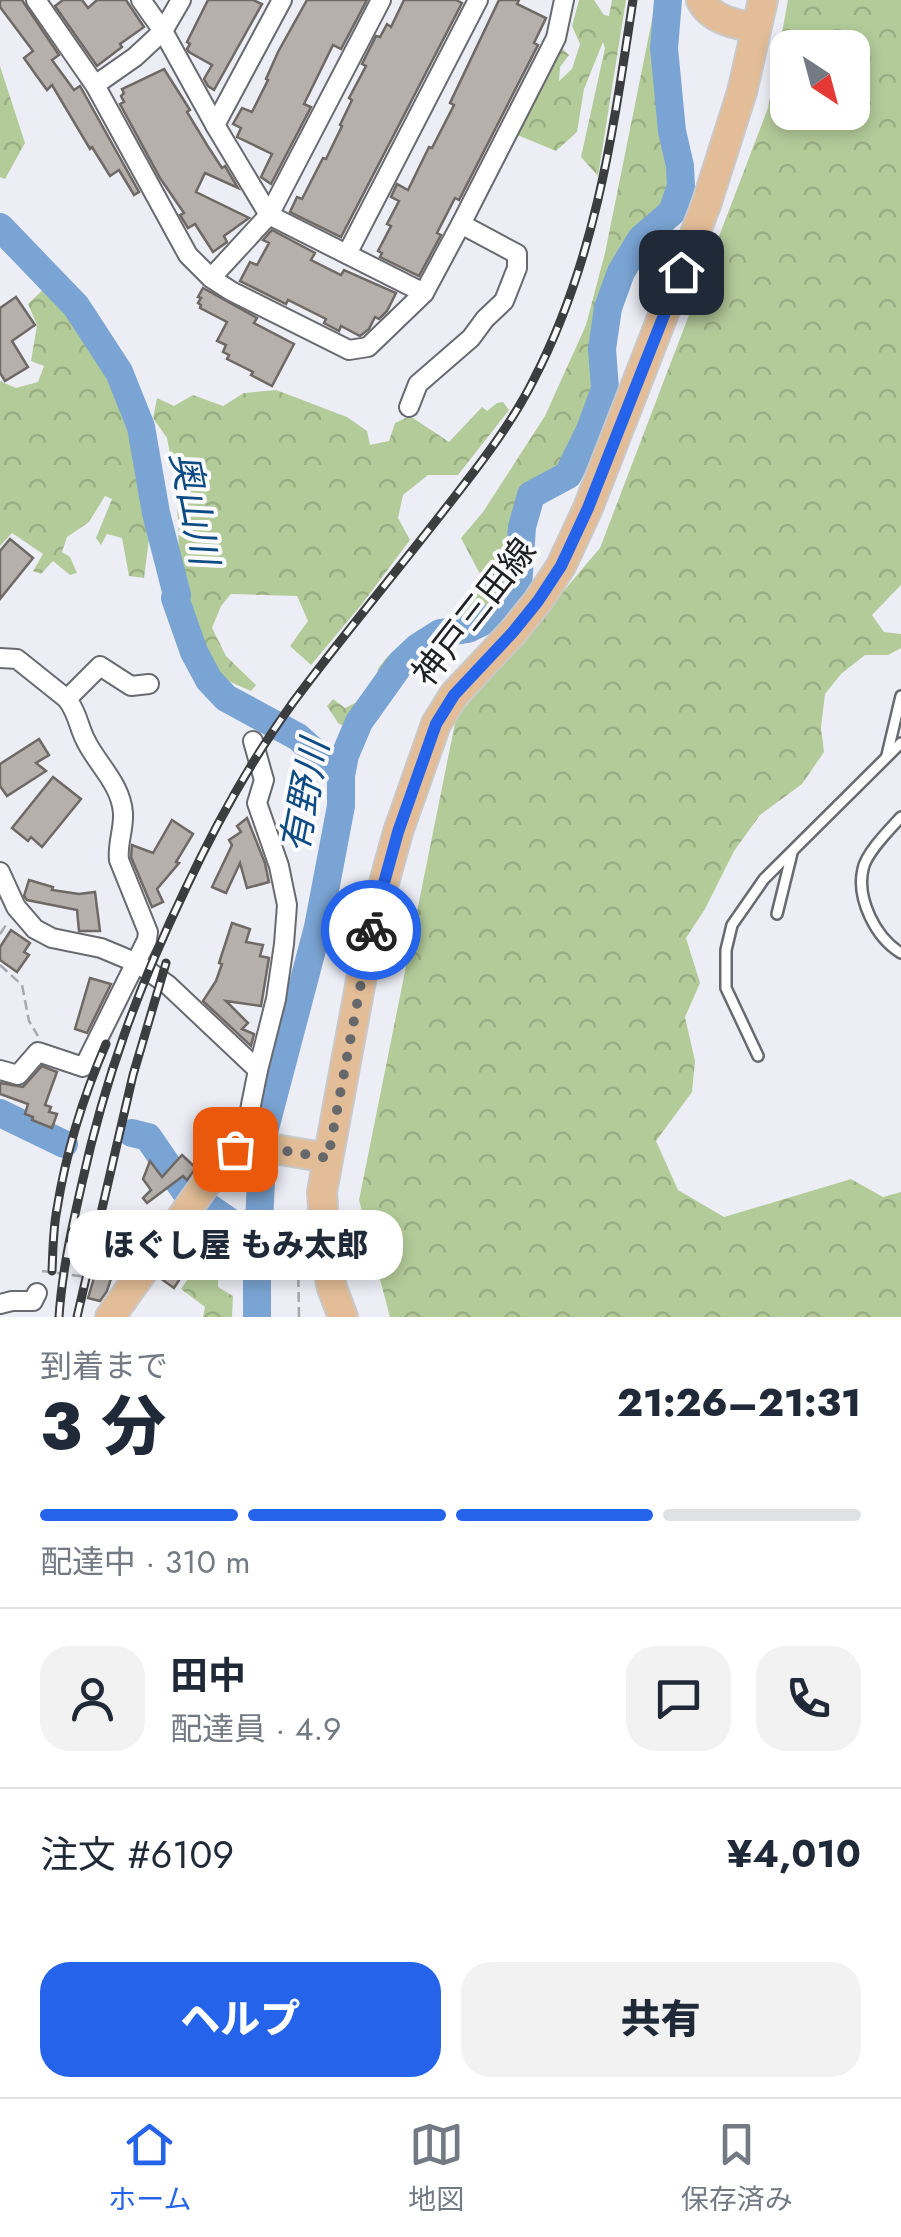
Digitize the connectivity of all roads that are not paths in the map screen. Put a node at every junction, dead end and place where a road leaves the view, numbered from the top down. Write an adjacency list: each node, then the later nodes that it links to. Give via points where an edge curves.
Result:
1 (36, 0): 12 (street)
2 (141, 0): 11 (street)
3 (180, 0): 11 (street)
4 (282, 0): 13 (street)
5 (381, 0): 14 (street)
6 (478, 0): 16 (street)
7 (701, 0): 10 (main road, via 706,11)
8 (762, 0): 10 (main road, 神戸三田線)
9 (558, 3): 15 (street, via 556,38)
10 (756, 28): 37 (main road, 神戸三田線, via 706,206 588,508 538,601 436,724 369,937)
11 (163, 31): 12 (street); 13 (street)
12 (95, 85): 17 (street, via 188,255)
13 (216, 125): 14 (street)
14 (269, 214): 16 (street); 17 (street)
15 (461, 224): 18 (street); 19 (street, via 517,254 517,268 504,301 418,384)
16 (347, 254): 18 (street)
17 (211, 278): 18 (street, via 349,350 368,347)
18 (424, 293)
19 (409, 407)
20 (0, 658): 23 (street, via 18,659)
21 (149, 684): 23 (street, via 131,686 100,666)
22 (901, 696): 26 (lane)
23 (67, 699): 32 (street, via 116,787 123,814 119,860 148,932)
24 (253, 741): 35 (street, via 264,780 258,803 287,905 276,999)
25 (901, 744): 26 (lane)
26 (886, 757): 28 (lane)
27 (901, 817): 31 (lane, via 863,867 863,895 877,930)
28 (792, 851): 30 (lane); 33 (lane, via 732,925 726,950 726,988)
29 (0, 872): 32 (street, via 35,929)
30 (776, 914)
31 (901, 953)
32 (136, 963): 34 (street, via 85,1065 38,1052 18,1074); 35 (street)
33 (758, 1056)
34 (0, 1070)
35 (258, 1070): 36 (street)
36 (247, 1145): 37 (main road); 40 (main road, via 228,1156)
37 (318, 1156): 41 (main road, 神戸三田線, via 324,1248)
38 (37, 1294): 39 (street, via 33,1302)
39 (0, 1304)
40 (110, 1317)
41 (342, 1317)

